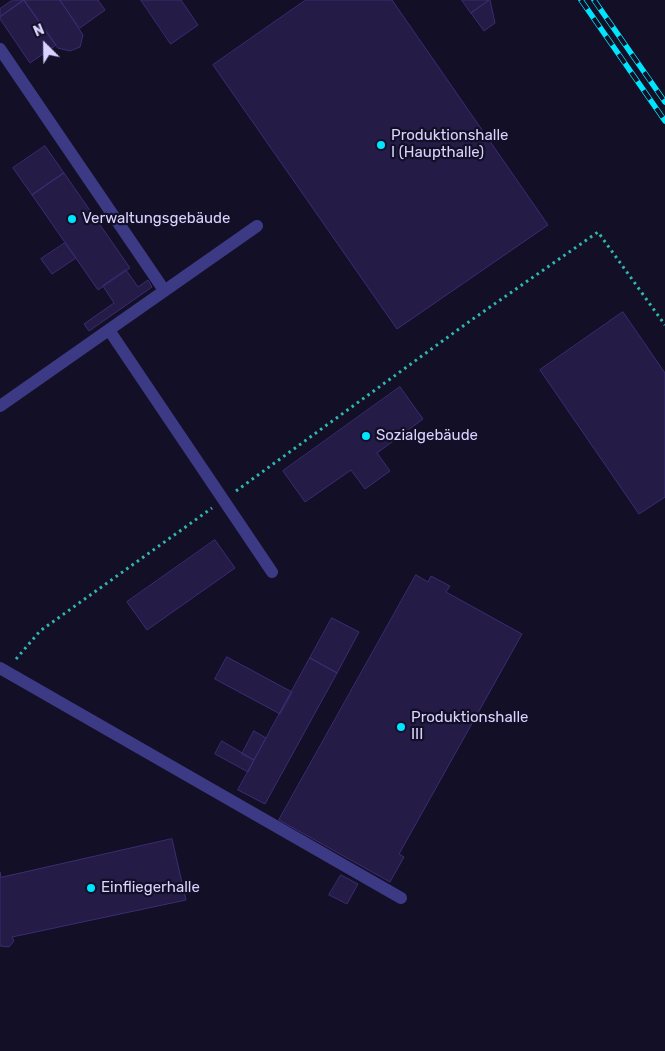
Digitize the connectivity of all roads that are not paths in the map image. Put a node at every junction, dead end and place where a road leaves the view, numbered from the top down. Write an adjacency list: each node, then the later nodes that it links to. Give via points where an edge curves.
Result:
1 (0, 49): 3 (lane)
2 (257, 226): 3 (lane)
3 (164, 290): 4 (lane)
4 (109, 330): 5 (lane); 6 (lane)
5 (0, 406)
6 (272, 572)
7 (2, 669): 8 (lane)
8 (401, 898)

